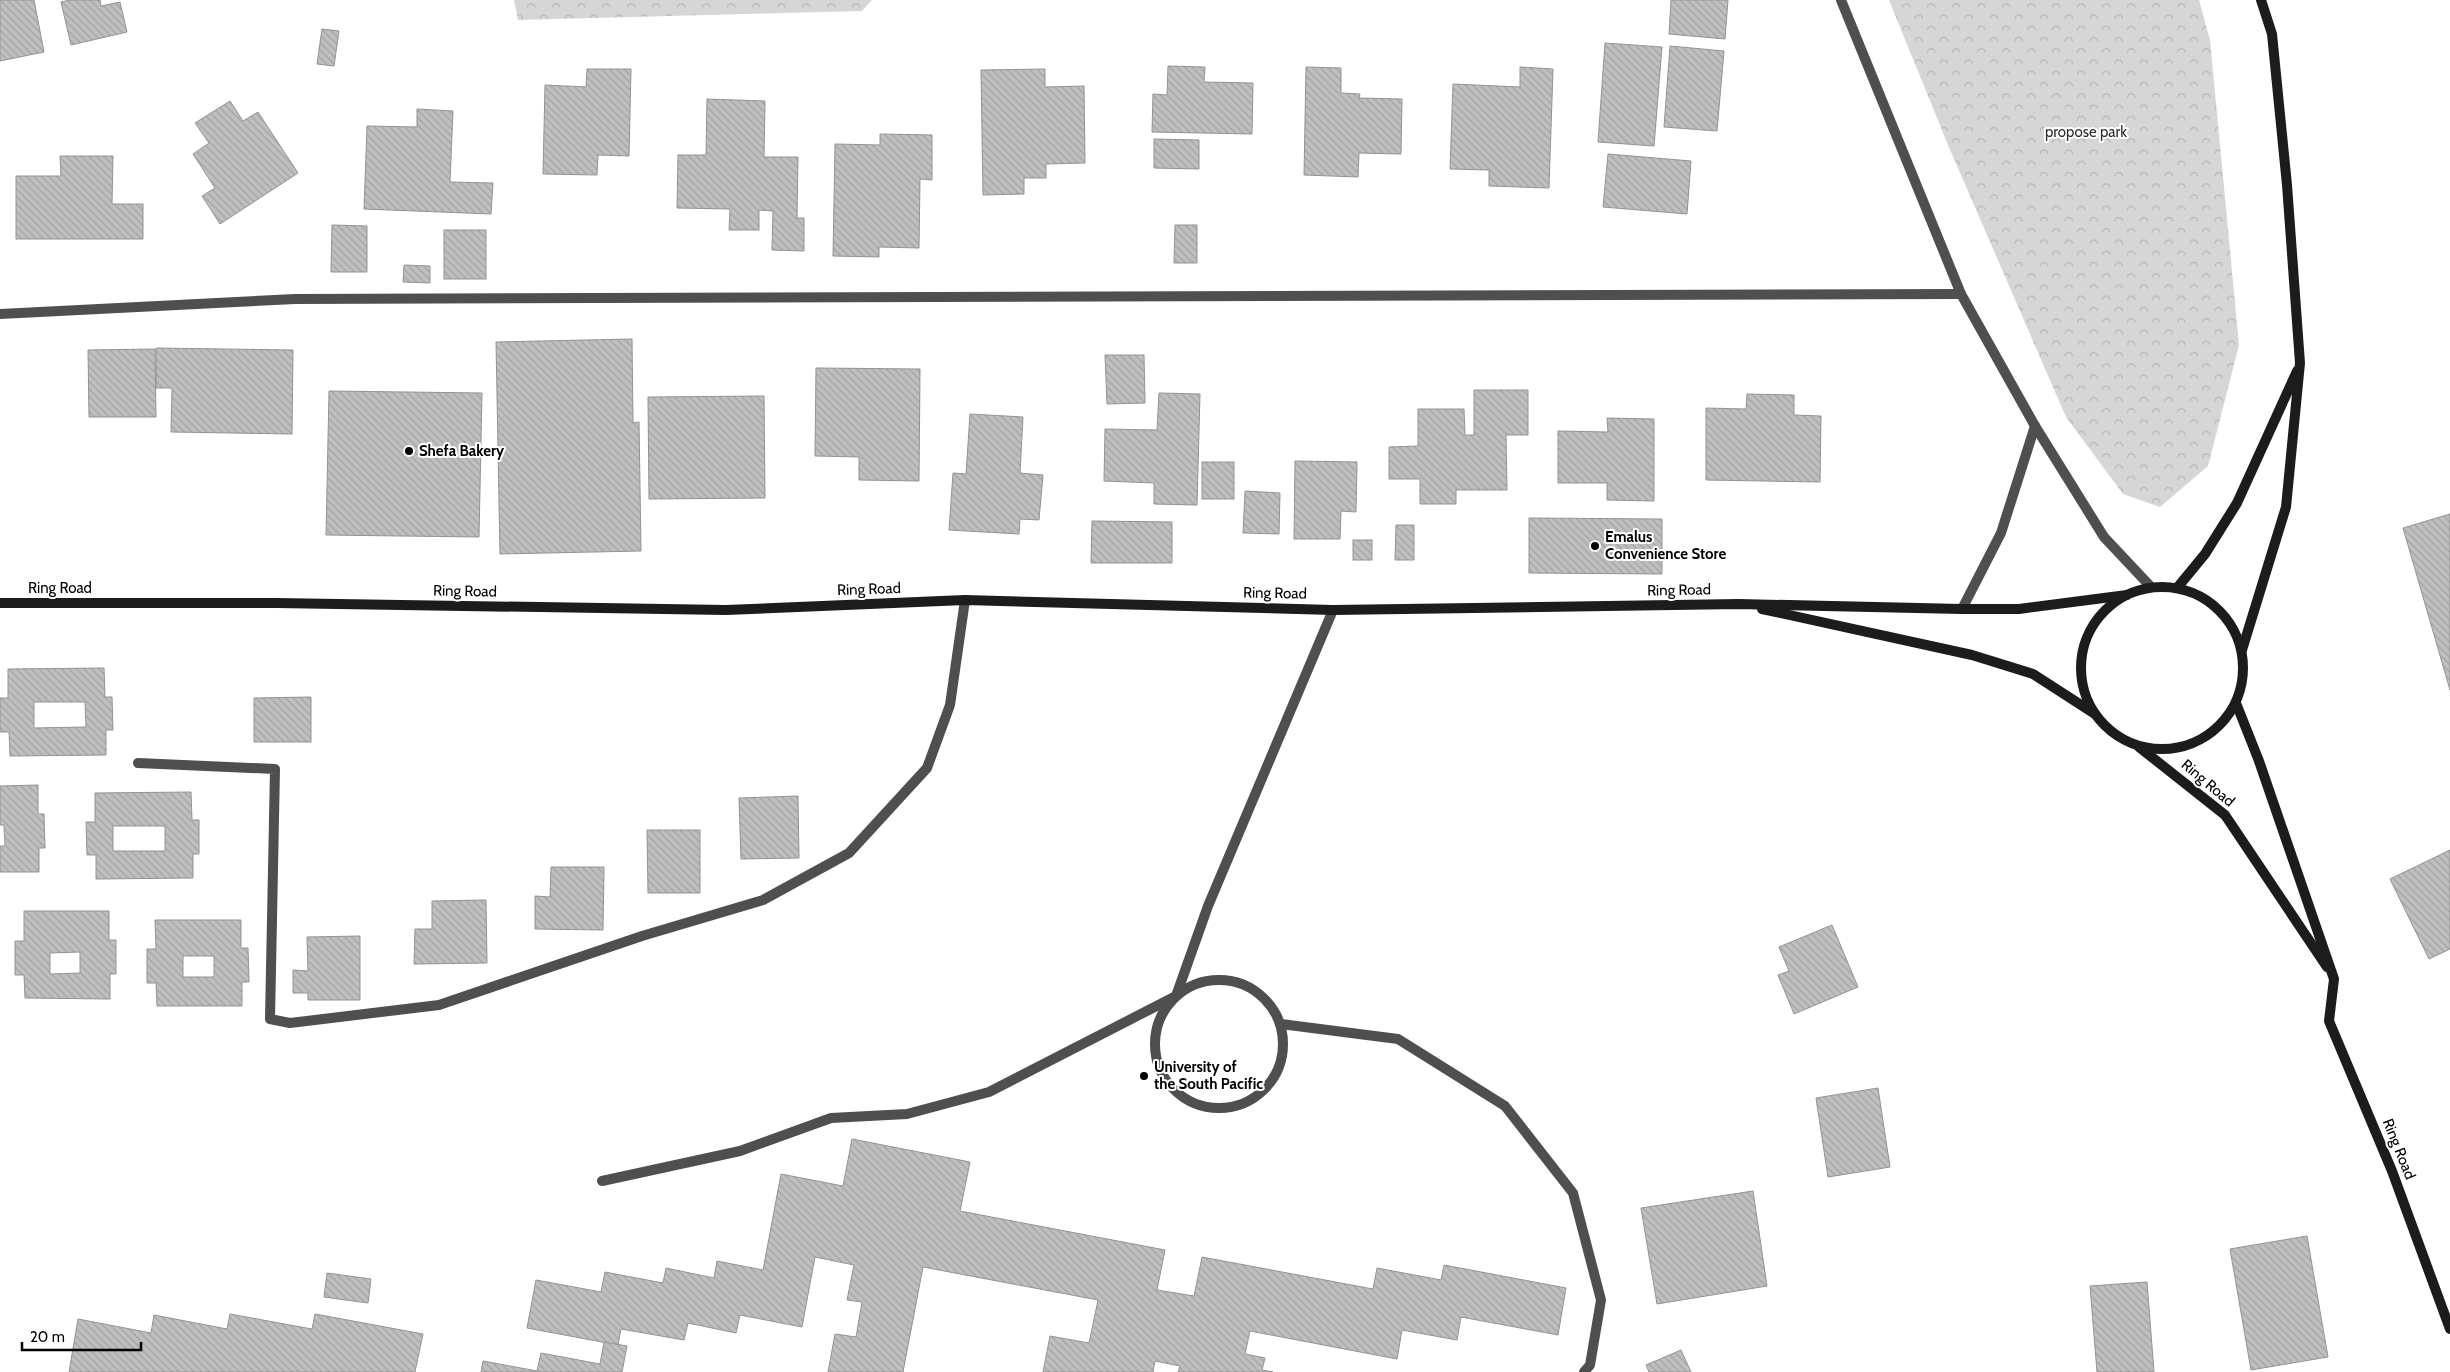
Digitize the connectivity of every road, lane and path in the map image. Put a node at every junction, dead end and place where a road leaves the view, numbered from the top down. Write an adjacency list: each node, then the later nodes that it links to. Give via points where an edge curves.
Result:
1 (1840, 0): 3 (street)
2 (2261, 0): 5 (main road, via 2272,34)
3 (1961, 294): 4 (street, via 295,299); 6 (street)
4 (0, 314)
5 (2300, 363): 8 (main road, via 2237,503 2205,554); 15 (main road, via 2286,507)
6 (2035, 426): 7 (street, via 2104,537); 13 (street, via 2001,533)
7 (2151, 587): 8 (main road); 9 (main road)
8 (2177, 588): 15 (main road, via 2199,595 2219,609 2234,628)
9 (2126, 594): 13 (main road, Ring Road, via 2019,609); 17 (main road, via 2107,608 2092,626 2083,648 2081,672 2085,695)
10 (965, 600): 11 (main road, Ring Road, via 726,610 266,603); 14 (main road, Ring Road); 19 (street, via 950,705 927,768 850,853 763,900 642,936 439,1005 290,1023 270,1019 275,769)
11 (0, 603)
12 (1739, 604): 13 (main road, Ring Road); 14 (main road, Ring Road); 17 (main road, Ring Road, via 1980,658 2033,674)
13 (1962, 609)
14 (1333, 610): 21 (street, via 1208,906)
15 (2242, 650): 16 (main road, via 2244,677)
16 (2236, 703): 18 (main road, via 2222,723 2204,738 2183,746 2160,749); 20 (main road, Ring Road)
17 (2097, 716): 18 (main road, via 2108,728)
18 (2136, 745): 20 (main road, Ring Road, via 2225,815)
19 (138, 763)
20 (2334, 979): 24 (main road, Ring Road, via 2329,1021 2392,1171)
21 (1176, 996): 22 (street, via 1198,984 1224,980 1240,984 1268,1002); 22 (street, via 1161,1016 1155,1040 1158,1065 1171,1087 1191,1102 1215,1108 1240,1105 1262,1093 1277,1073 1284,1049); 23 (street, via 990,1092 907,1114 831,1118 740,1151)
22 (1281, 1024): 25 (street, via 1398,1039 1504,1106 1573,1193 1601,1300 1590,1365)
23 (602, 1180)
24 (2450, 1330)
25 (1584, 1372)

